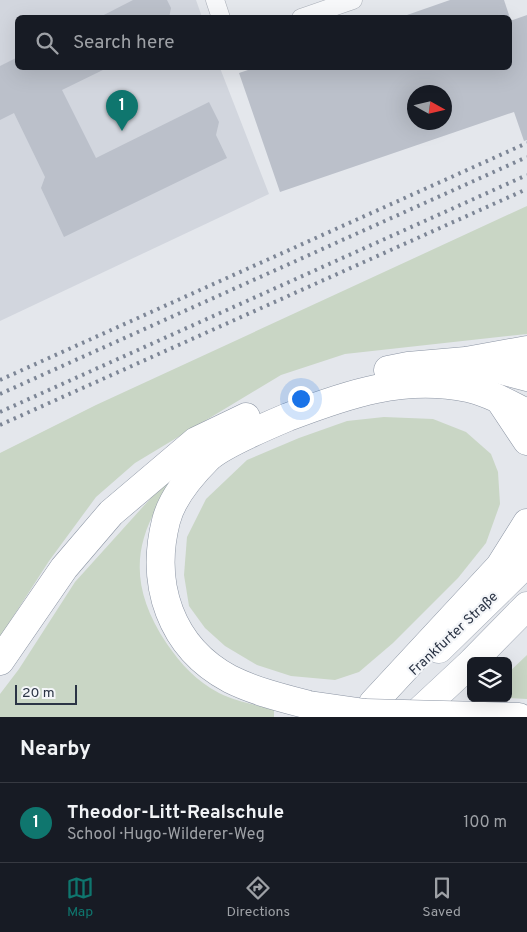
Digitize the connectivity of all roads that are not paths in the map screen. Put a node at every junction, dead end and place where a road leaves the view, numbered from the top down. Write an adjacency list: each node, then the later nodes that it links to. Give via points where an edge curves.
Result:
1 (215, 0): 3 (street)
2 (353, 0): 4 (street)
3 (220, 15)
4 (310, 15)
5 (527, 350): 6 (main road)
6 (466, 361): 7 (main road); 15 (main road, via 408,366 341,379 288,396 196,441 111,513 64,568)
7 (527, 377)
8 (498, 399): 9 (main road); 10 (main road); 18 (main road, bridge, via 469,388 413,383 347,395 265,426 210,457 186,482 167,519 159,561 163,593 172,621 188,646 230,678 308,705 365,713)
9 (527, 413)
10 (527, 441)
11 (527, 523): 17 (main road, via 500,566)
12 (527, 562): 17 (main road, Frankfurter Straße, via 438,651)
13 (527, 606): 14 (main road)
14 (477, 657)
15 (0, 661)
16 (467, 667): 19 (main road)
17 (362, 710)
18 (482, 716): 20 (main road)
19 (413, 717)
20 (519, 717)

